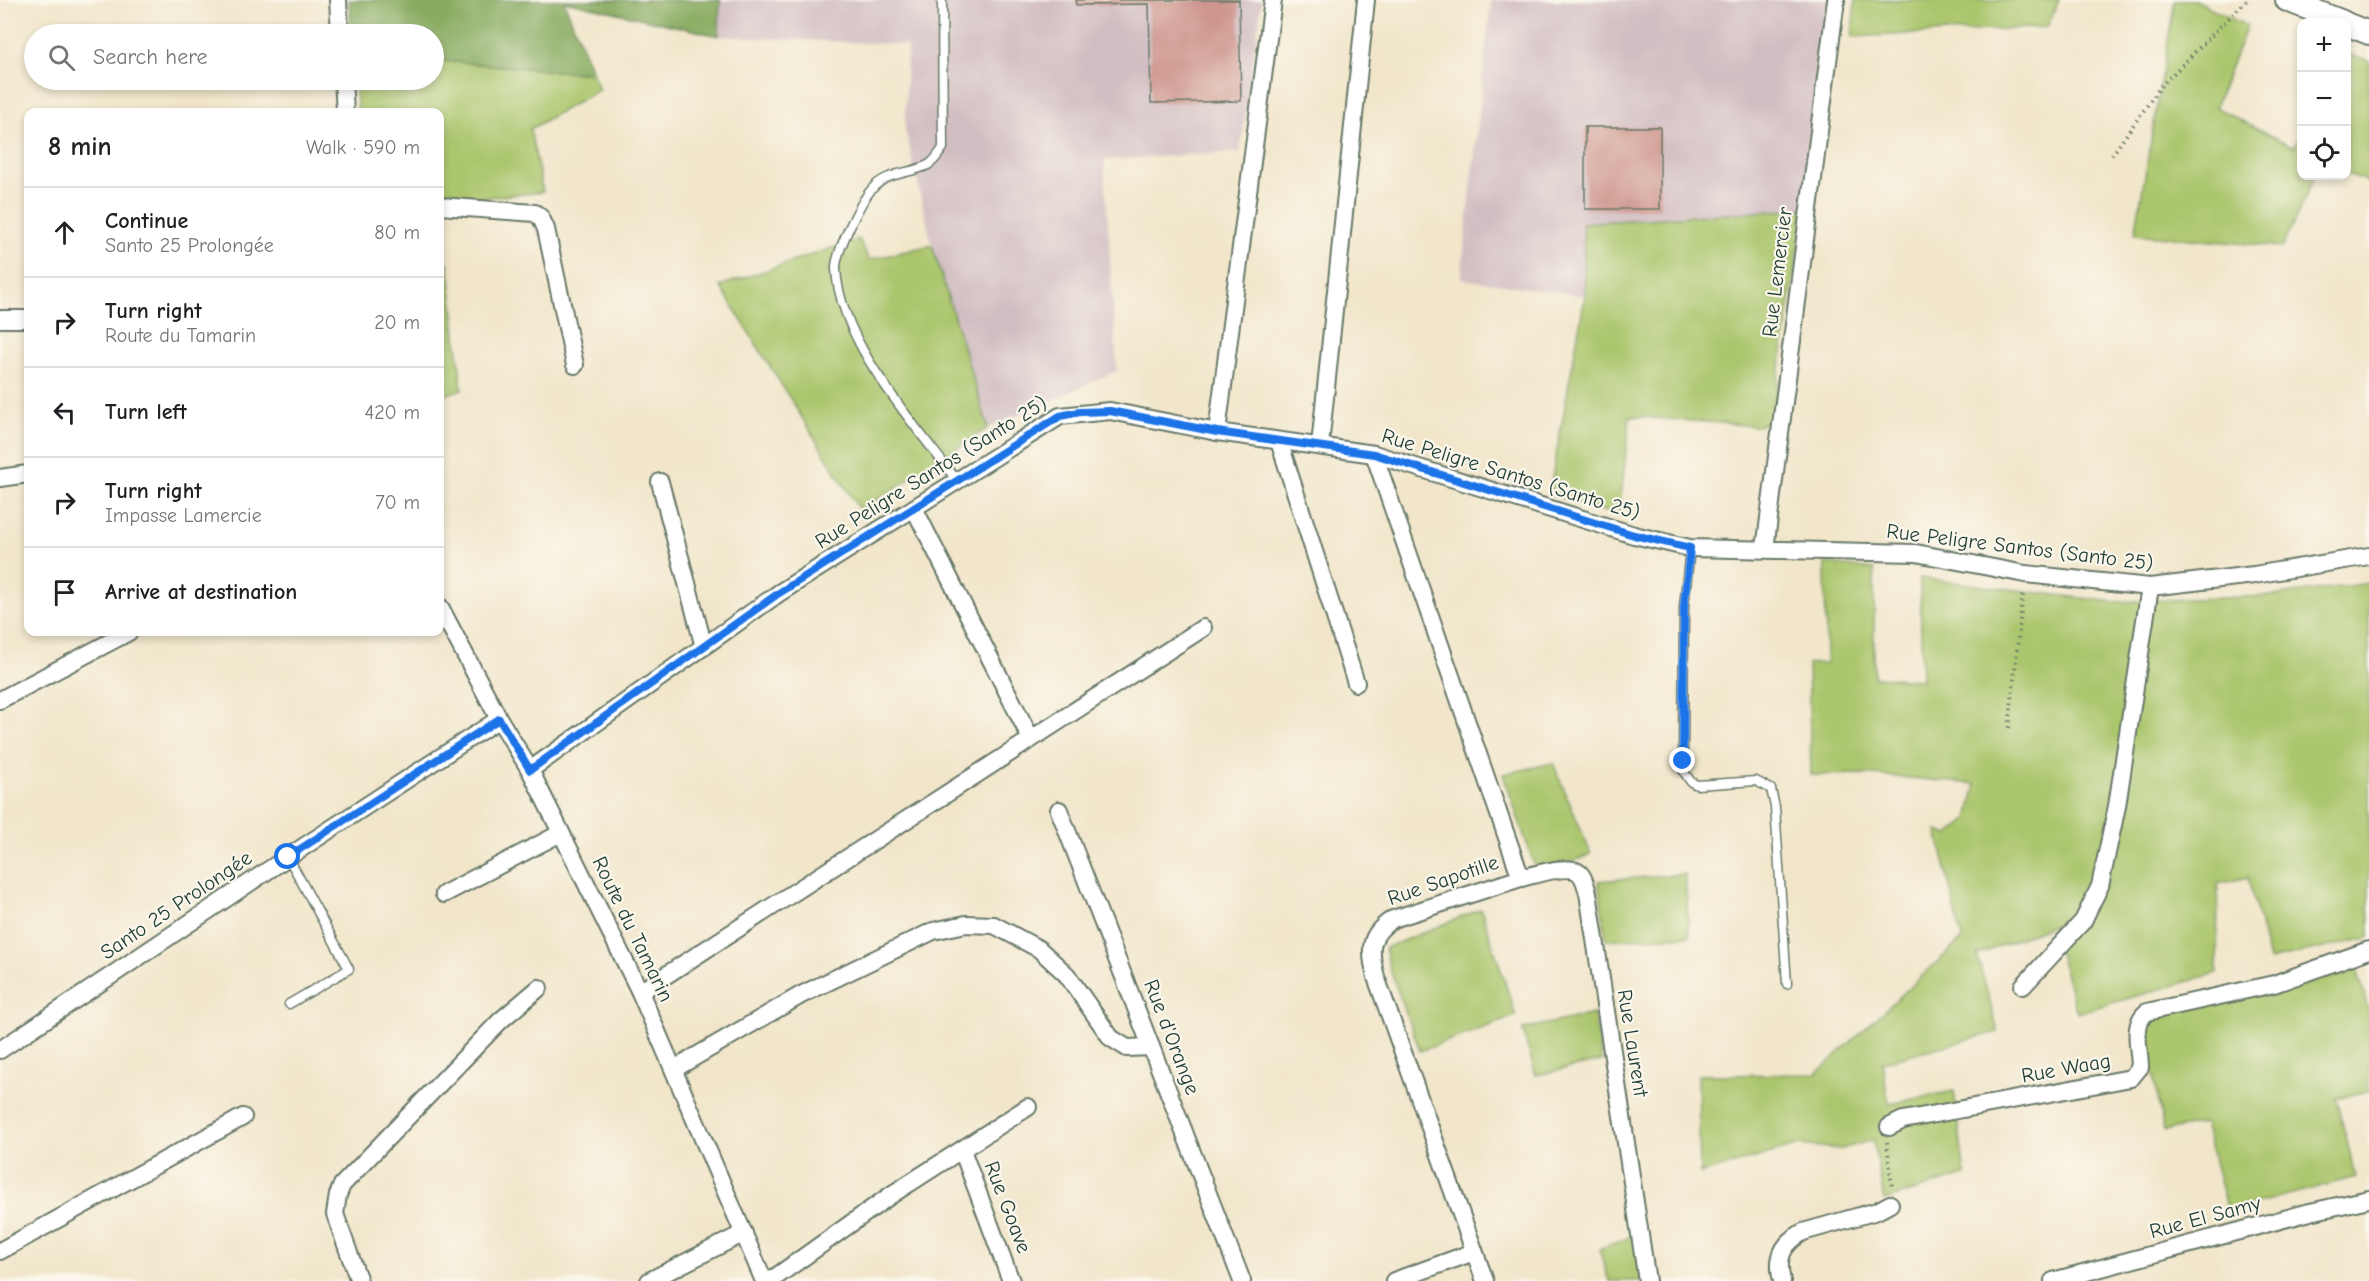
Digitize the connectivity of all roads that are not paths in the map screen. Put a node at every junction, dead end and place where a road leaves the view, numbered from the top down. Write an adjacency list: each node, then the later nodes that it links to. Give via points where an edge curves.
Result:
1 (338, 0): 8 (street)
2 (942, 0): 23 (lane, via 943,148 930,164 891,175 871,190 852,221 836,267 843,306 866,359)
3 (1273, 0): 17 (street)
4 (1366, 0): 19 (street)
5 (1836, 0): 27 (street, Rue Lemercier)
6 (2287, 0): 7 (street)
7 (2332, 18)
8 (339, 24)
9 (2351, 26): 10 (street)
10 (2369, 33)
11 (344, 90): 12 (street)
12 (345, 108)
13 (444, 206): 16 (street, via 535,213 541,218)
14 (0, 319): 15 (street)
15 (24, 319)
16 (575, 365)
17 (1217, 432): 18 (street, Rue Peligre Santos (Santo 25)); 23 (street, Rue Peligre Santos (Santo 25), via 1110,411 1080,412 1060,416)
18 (1279, 441): 19 (street, Rue Peligre Santos (Santo 25)); 34 (street)
19 (1320, 447): 20 (street, Rue Peligre Santos (Santo 25))
20 (1374, 454): 26 (street, Rue Peligre Santos (Santo 25), via 1634,535); 42 (street, Rue Sapotille)
21 (24, 475): 22 (street)
22 (0, 478)
23 (957, 481): 25 (street, Rue Peligre Santos (Santo 25))
24 (660, 482): 33 (street)
25 (914, 508): 33 (street, Rue Peligre Santos (Santo 25), via 779,593); 37 (street)
26 (1690, 548): 27 (street, Rue Peligre Santos (Santo 25)); 45 (lane, via 1684,607 1684,772 1697,785 1756,781 1771,789)
27 (1766, 549): 29 (street, Rue Peligre Santos (Santo 25), via 1916,553 2025,574)
28 (2369, 556): 29 (street, Rue Peligre Santos (Santo 25))
29 (2150, 587): 46 (street, via 2117,806 2100,886 2083,921)
30 (444, 615): 36 (street, Route du Tamarin)
31 (1203, 628): 37 (street)
32 (121, 636): 35 (street)
33 (704, 647): 38 (street, Rue Peligre Santos (Santo 25))
34 (1356, 683)
35 (0, 700)
36 (499, 719): 38 (street, Route du Tamarin); 41 (street, Santo 25 Prolongée)
37 (1031, 739): 48 (street)
38 (530, 770): 40 (street, Route du Tamarin)
39 (1059, 810): 50 (street, Rue d'Orange)
40 (561, 833): 43 (street); 48 (street, Route du Tamarin)
41 (288, 857): 49 (lane, via 349,969); 51 (street, Santo 25 Prolongée)
42 (1521, 878): 61 (street, Rue Sapotille, via 1393,919 1380,927 1373,940 1376,977); 70 (street, Rue Laurent, via 1567,869 1578,872 1584,880)
43 (444, 894)
44 (2369, 950): 55 (street, Rue Waag, via 2274,984 2147,1012 2138,1024 2140,1067 2132,1078 1903,1120)
45 (1787, 984)
46 (2023, 986)
47 (539, 988): 62 (street, via 500,1021 342,1185 335,1214)
48 (640, 992): 52 (street, Route du Tamarin)
49 (289, 1004)
50 (1151, 1047): 52 (street, via 1127,1048 1111,1038 1067,975 1039,949 994,925 966,924 933,931 801,995); 67 (street, Rue d'Orange)
51 (0, 1050)
52 (674, 1069): 59 (street, Route du Tamarin)
53 (1028, 1107): 56 (street)
54 (243, 1117): 60 (street)
55 (1889, 1128)
56 (962, 1150): 65 (street); 66 (street, Rue Goave)
57 (2369, 1199): 72 (street, Rue El Samy)
58 (1890, 1204): 71 (street, via 1792,1238 1779,1257)
59 (744, 1233): 63 (street); 64 (street, Route du Tamarin)
60 (0, 1251)
61 (1474, 1252): 68 (street); 69 (street, Rue Sapotille)
62 (359, 1281)
63 (649, 1281)
64 (764, 1281)
65 (770, 1281)
66 (1011, 1281)
67 (1242, 1281)
68 (1394, 1281)
69 (1485, 1281)
70 (1647, 1281)
71 (1782, 1281)
72 (2053, 1281)

